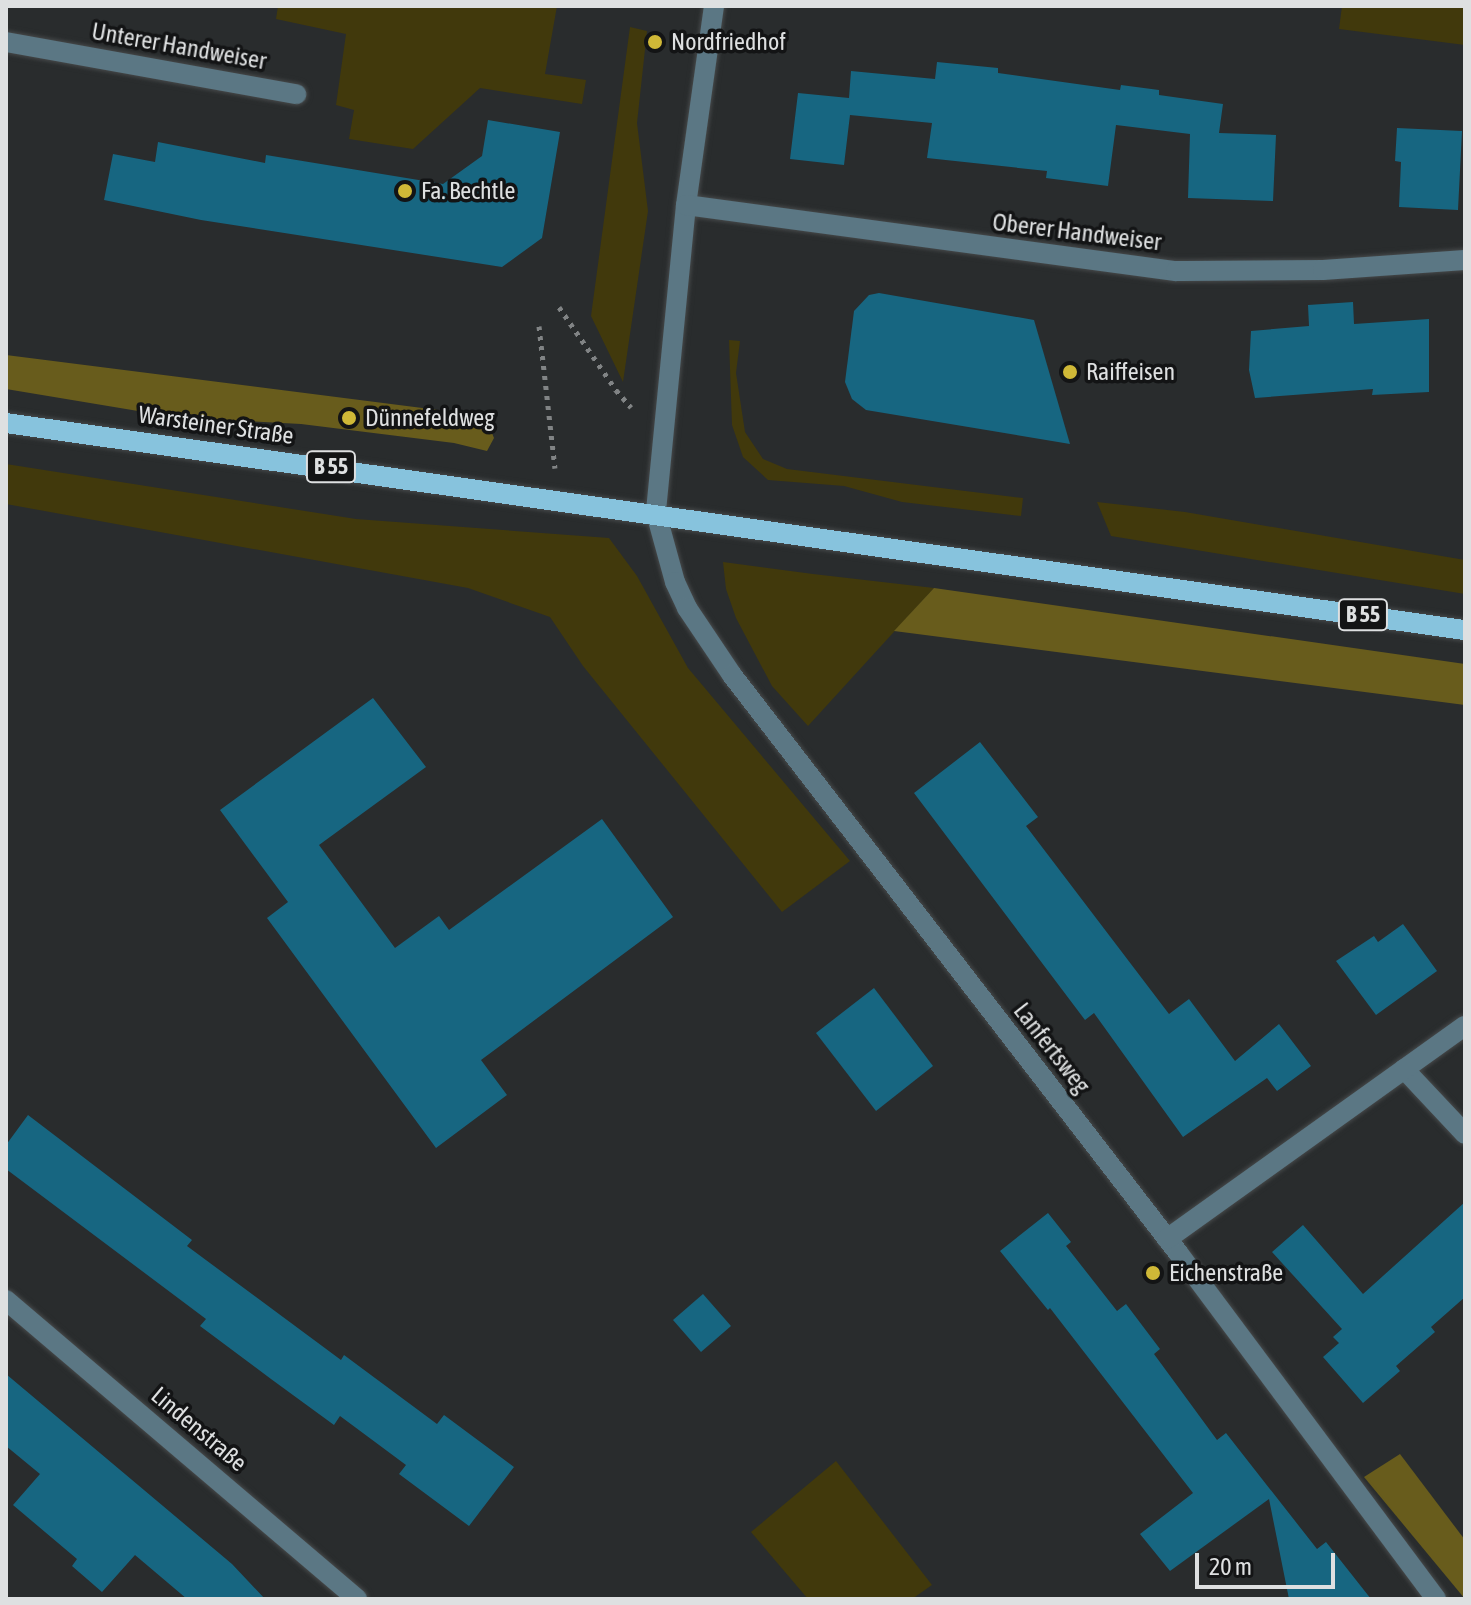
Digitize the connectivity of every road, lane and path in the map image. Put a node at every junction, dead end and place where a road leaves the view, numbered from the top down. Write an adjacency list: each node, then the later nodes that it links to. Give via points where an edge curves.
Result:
1 (714, 6): 4 (street)
2 (6, 42): 3 (street, Unterer Handweiser)
3 (296, 94)
4 (686, 205): 5 (street, Oberer Handweiser, via 1176,271 1323,270); 9 (street)
5 (1465, 260)
6 (559, 307): 9 (path, via 616,390)
7 (539, 326): 10 (path)
8 (6, 423): 10 (main road, Warsteiner Straße / B 55)
9 (665, 437): 11 (street)
10 (559, 499): 11 (main road, Warsteiner Straße / B 55)
11 (656, 513): 12 (main road, B 55); 16 (street, Lanfertsweg, via 675,582 720,658)
12 (1465, 630)
13 (1465, 1026): 14 (street)
14 (1404, 1069): 15 (street); 16 (street)
15 (1465, 1134)
16 (1167, 1239): 19 (street, Lanfertsweg)
17 (6, 1300): 18 (street, Lindenstraße)
18 (357, 1599)
19 (1436, 1599)

